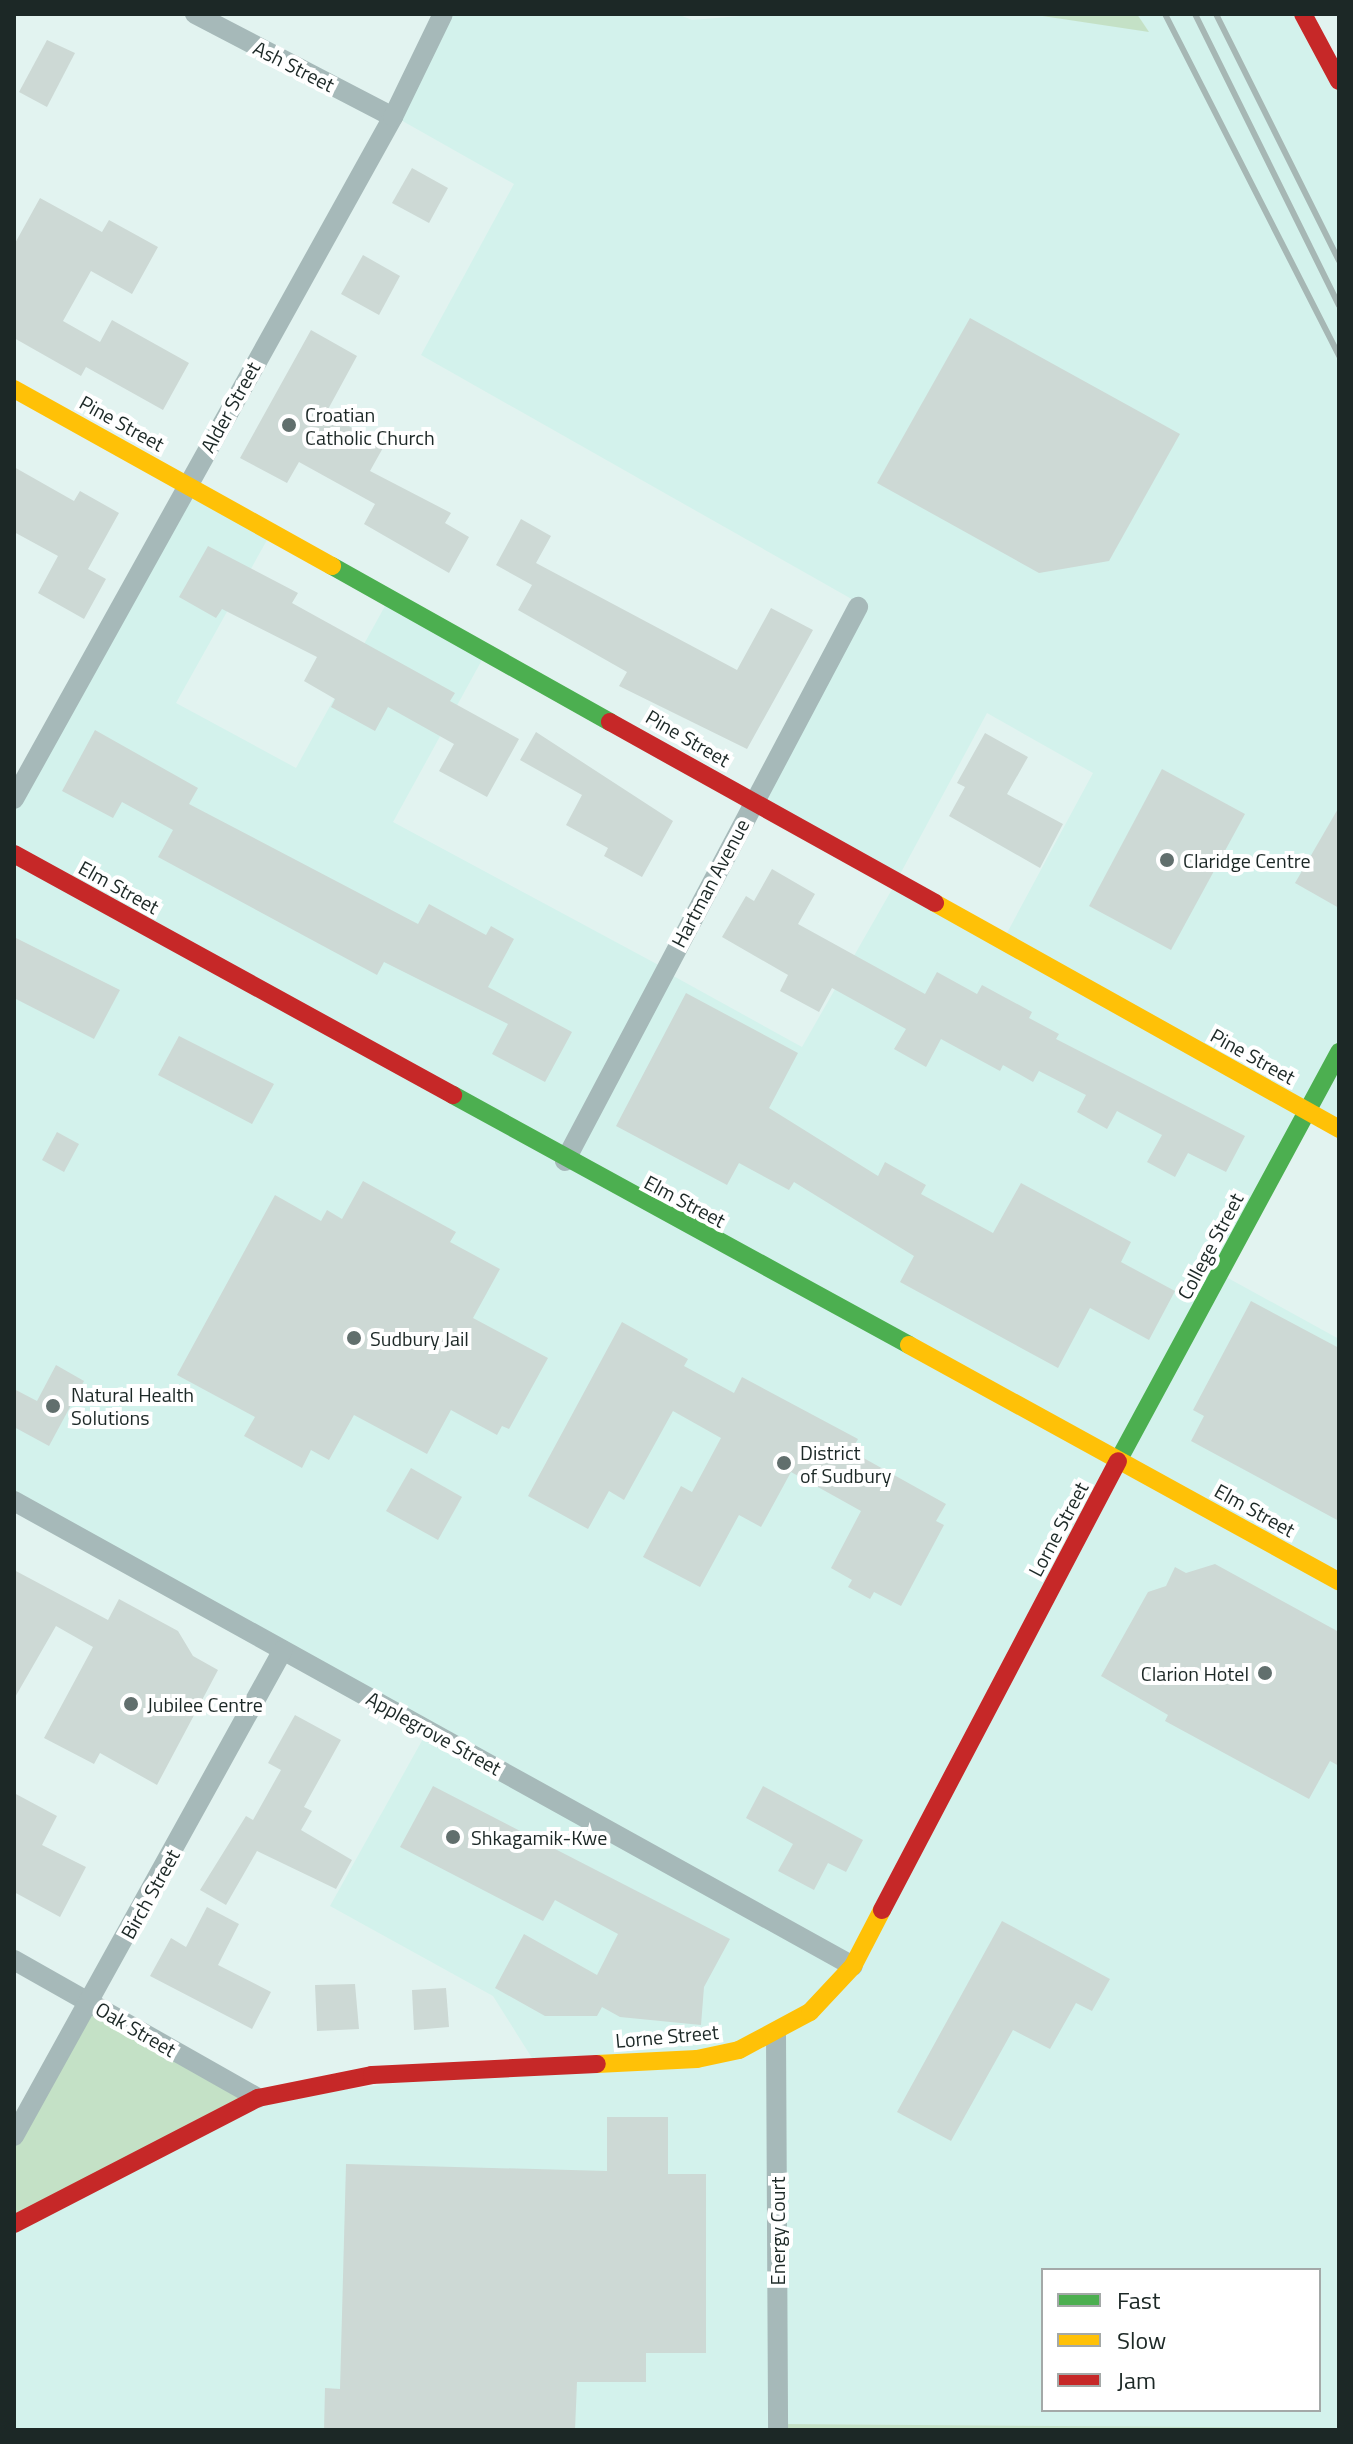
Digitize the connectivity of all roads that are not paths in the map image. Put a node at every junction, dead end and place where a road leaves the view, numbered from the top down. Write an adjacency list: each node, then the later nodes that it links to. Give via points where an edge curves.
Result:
1 (195, 14): 5 (street, Ash Street)
2 (443, 14): 5 (street, Alder Street)
3 (1303, 14): 4 (main road)
4 (1339, 81)
5 (393, 117): 7 (street, Alder Street)
6 (14, 389): 7 (main road, Pine Street)
7 (187, 485): 9 (street, Alder Street); 10 (main road, Pine Street)
8 (858, 607): 10 (street, Hartman Avenue)
9 (14, 799)
10 (754, 800): 13 (main road, Pine Street); 15 (street, Hartman Avenue)
11 (14, 854): 15 (main road, Elm Street)
12 (1339, 1052): 13 (main road, College Street)
13 (1307, 1111): 14 (main road, Pine Street); 16 (main road, College Street)
14 (1339, 1129)
15 (565, 1161): 16 (main road, Elm Street)
16 (1118, 1461): 18 (main road, Elm Street); 21 (main road, Lorne Street)
17 (14, 1501): 19 (street, Applegrove Street)
18 (1339, 1581)
19 (283, 1650): 21 (street, Applegrove Street); 22 (street, Birch Street)
20 (14, 1960): 22 (street, Oak Street)
21 (853, 1966): 23 (main road, Lorne Street, via 810,2012)
22 (91, 2003): 24 (street, Oak Street); 25 (street, Birch Street)
23 (776, 2033): 24 (main road, Lorne Street, via 739,2050 697,2059 372,2075); 27 (street, Energy Court)
24 (258, 2098): 26 (main road, Lorne Street)
25 (14, 2136)
26 (14, 2224)
27 (778, 2430)

